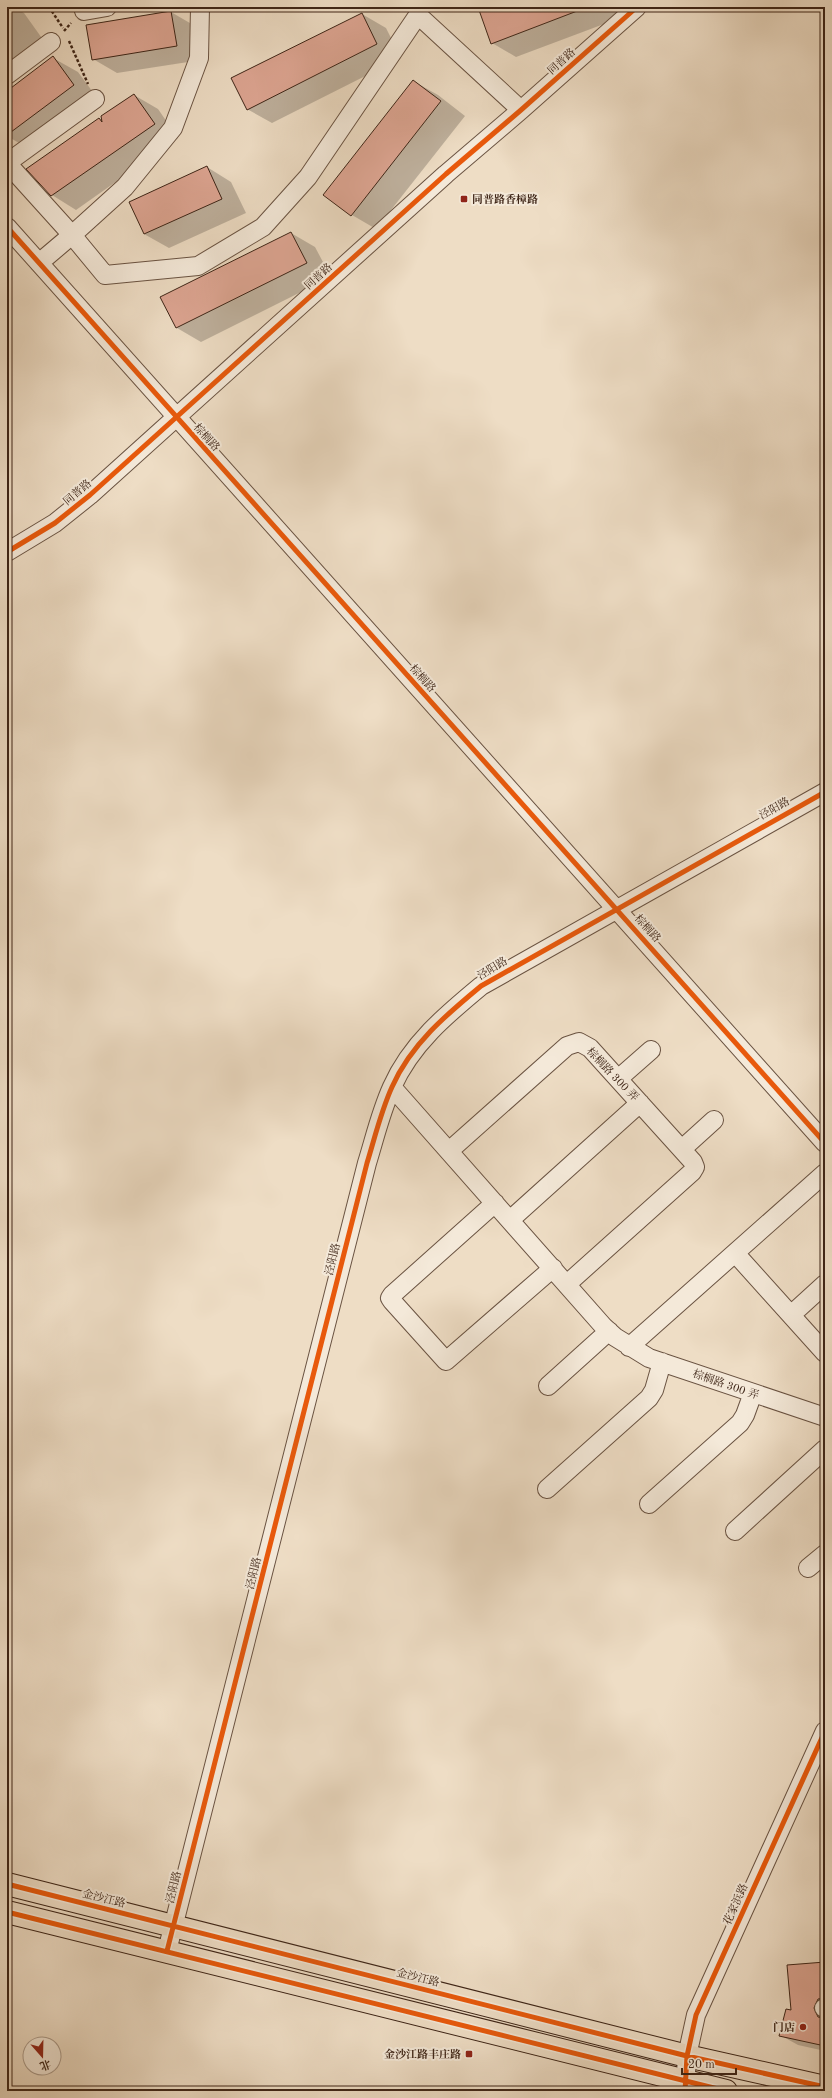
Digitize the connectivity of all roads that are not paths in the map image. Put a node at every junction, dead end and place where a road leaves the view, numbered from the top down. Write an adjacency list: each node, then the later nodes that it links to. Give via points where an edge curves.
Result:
1 (107, 7): 4 (street)
2 (200, 7): 11 (street, via 199,58 173,128 125,188)
3 (637, 7): 8 (street, 同普路)
4 (84, 11)
5 (58, 36): 6 (street)
6 (7, 75)
7 (95, 99): 9 (street)
8 (521, 110): 11 (street, via 418,16 308,177 263,227 198,266 105,275); 13 (street, 同普路, via 446,174)
9 (7, 163): 11 (street)
10 (7, 227): 12 (street, 棕榈路)
11 (72, 235): 12 (street)
12 (39, 263): 13 (street, 棕榈路)
13 (176, 417): 14 (street, 同普路, via 90,495 55,523); 16 (street, 棕榈路)
14 (7, 552)
15 (825, 792): 16 (street, 泾阳路)
16 (616, 908): 19 (street, 泾阳路, via 481,986 424,1038); 22 (street, 棕榈路)
17 (651, 1050): 18 (street)
18 (618, 1079): 20 (street, 棕榈路 300 弄); 24 (street, 棕榈路 300 弄, via 590,1048 579,1042 567,1046)
19 (392, 1086): 24 (street); 49 (street, 泾阳路, via 367,1163)
20 (640, 1103): 23 (street, 棕榈路 300 弄); 27 (street)
21 (714, 1120): 23 (street)
22 (825, 1143)
23 (682, 1150): 30 (street, 棕榈路 300 弄, via 693,1162 695,1167 692,1172)
24 (449, 1151): 26 (street, 棕榈路 300 弄)
25 (825, 1173): 28 (street)
26 (495, 1203): 27 (street, 棕榈路 300 弄); 29 (street, via 390,1298 443,1360 450,1360)
27 (510, 1220): 29 (street, 棕榈路 300 弄)
28 (735, 1253): 32 (street); 34 (street)
29 (553, 1268): 30 (street, 棕榈路 300 弄)
30 (567, 1284): 33 (street, 棕榈路 300 弄)
31 (825, 1284): 32 (street)
32 (791, 1315): 35 (street)
33 (609, 1331): 34 (street, 棕榈路 300 弄); 37 (street)
34 (629, 1346): 36 (street, 棕榈路 300 弄, via 649,1358)
35 (825, 1353)
36 (662, 1362): 38 (street, 棕榈路 300 弄); 41 (street, via 649,1398)
37 (548, 1386)
38 (753, 1393): 39 (street, 棕榈路 300 弄); 42 (street, via 740,1423)
39 (825, 1417)
40 (825, 1449): 43 (street)
41 (547, 1489)
42 (649, 1504)
43 (734, 1531)
44 (825, 1554): 45 (street)
45 (808, 1568)
46 (825, 1731): 51 (street, 花家浜路, via 696,2015)
47 (7, 1884): 49 (main road, 金沙江路)
48 (7, 1912): 50 (main road)
49 (174, 1925): 50 (street, 泾阳路); 51 (main road, 金沙江路)
50 (167, 1952): 52 (main road)
51 (688, 2056): 52 (street, 花家浜路); 53 (main road, 金沙江路)
52 (686, 2086): 54 (main road)
53 (825, 2087)
54 (726, 2091)

